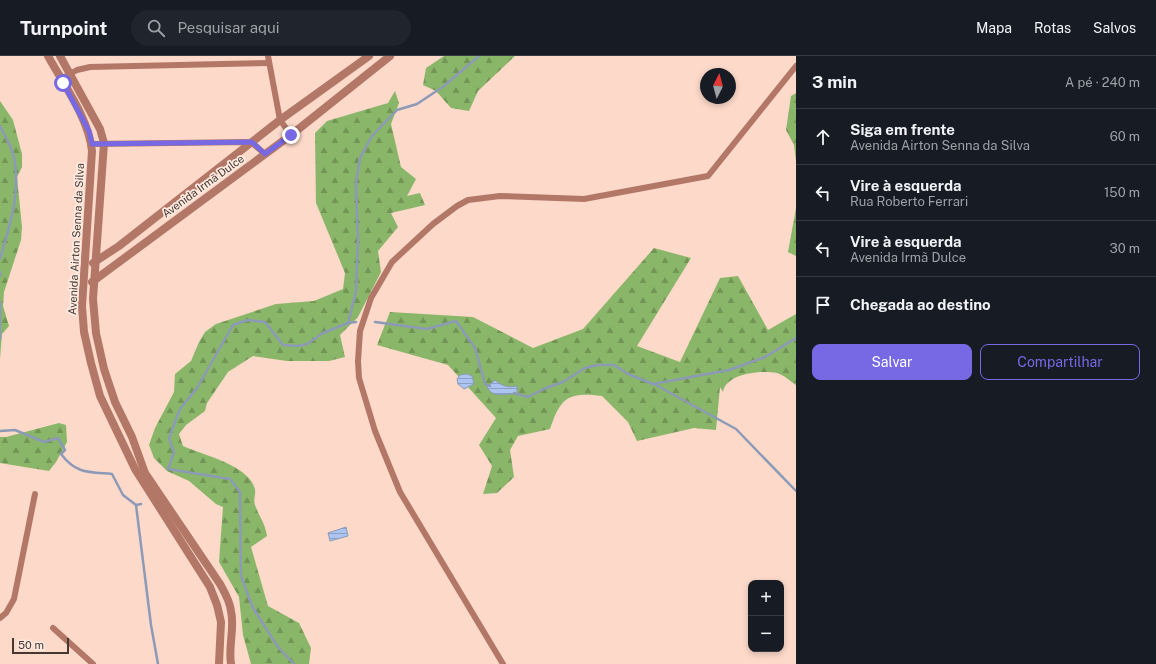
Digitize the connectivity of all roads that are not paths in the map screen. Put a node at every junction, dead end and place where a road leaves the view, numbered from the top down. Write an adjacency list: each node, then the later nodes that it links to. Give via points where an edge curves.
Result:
1 (48, 56): 8 (street, Avenida Airton Senna da Silva)
2 (60, 56): 7 (street, Avenida Airton Senna da Silva)
3 (369, 56): 9 (street, Avenida Irmã Dulce)
4 (390, 56): 10 (street, Avenida Irmã Dulce)
5 (269, 59): 7 (street, via 90,67); 9 (street)
6 (796, 66): 29 (street, via 708,176 584,199 500,196 468,200 433,224 392,262 371,298 360,331 358,361 359,378 375,432 400,492)
7 (70, 73): 8 (street); 12 (street, Avenida Airton Senna da Silva, via 100,128)
8 (61, 79): 13 (street, Avenida Airton Senna da Silva, via 89,131)
9 (280, 120): 10 (street); 11 (street, Avenida Irmã Dulce)
10 (291, 135): 14 (street, Avenida Irmã Dulce)
11 (252, 142): 12 (street); 14 (street); 15 (street, Avenida Irmã Dulce)
12 (104, 143): 13 (street); 15 (street, Avenida Airton Senna da Silva)
13 (92, 144): 16 (street, Avenida Airton Senna da Silva)
14 (265, 154): 17 (street, Avenida Irmã Dulce)
15 (97, 262): 16 (street, Avenida Irmã Dulce); 17 (street, Avenida Airton Senna da Silva)
16 (85, 266): 18 (street, Avenida Airton Senna da Silva)
17 (94, 281): 18 (street, Avenida Irmã Dulce); 19 (street, Avenida Airton Senna da Silva, via 94,312 104,369 115,402)
18 (84, 285): 20 (street, Avenida Airton Senna da Silva, via 83,319 91,363 100,396)
19 (132, 437): 20 (street); 22 (street, Avenida Airton Senna da Silva, via 145,473)
20 (121, 441): 23 (street, Avenida Airton Senna da Silva, via 147,491 167,518)
21 (35, 494): 24 (street, via 14,599)
22 (216, 578): 23 (street); 28 (street, Avenida Airton Senna da Silva, via 228,599 231,611)
23 (208, 585): 27 (street, Avenida Airton Senna da Silva, via 220,613)
24 (0, 618)
25 (54, 628): 26 (street)
26 (93, 664)
27 (219, 664)
28 (231, 664)
29 (503, 664)

